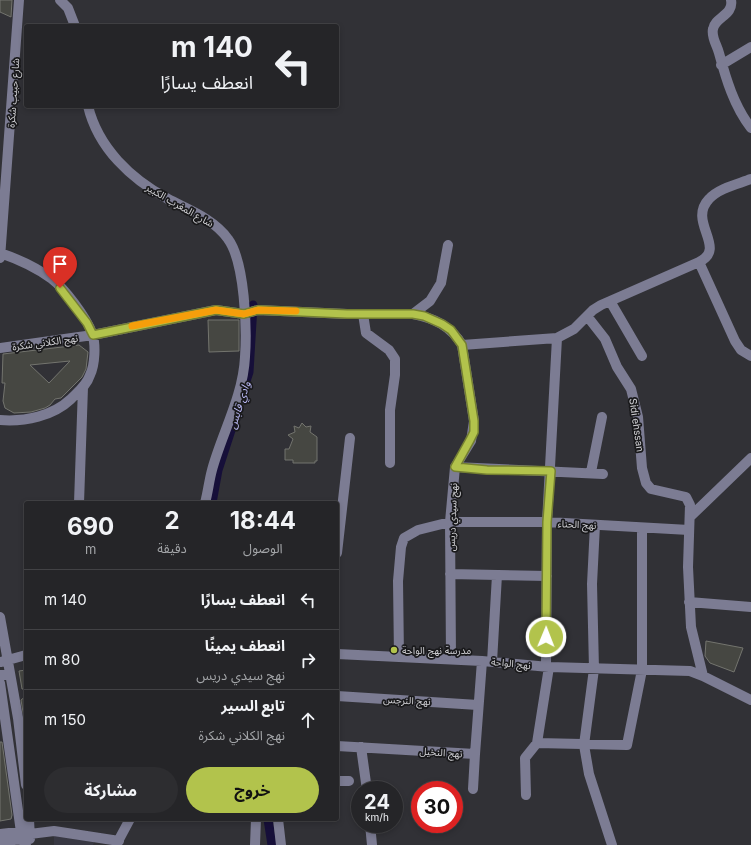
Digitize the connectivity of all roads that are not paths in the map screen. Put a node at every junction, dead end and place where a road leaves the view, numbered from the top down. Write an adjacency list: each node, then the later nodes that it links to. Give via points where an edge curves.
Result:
1 (19, 0): 9 (street, شارع حبيب شكرة)
2 (60, 0): 4 (street, via 68,8)
3 (731, 0): 6 (street, via 730,10 712,30)
4 (74, 24)
5 (751, 47): 6 (street)
6 (721, 65): 8 (street, via 742,116)
7 (88, 108): 17 (street, شارع المغرب الكبير, via 92,123 100,137 126,169 142,183 207,219 229,239 240,272)
8 (751, 128)
9 (5, 139): 11 (street, شارع حبيب شكرة)
10 (751, 179): 15 (street, via 727,188 709,199 702,213 702,220 710,247 707,256)
11 (0, 245): 13 (street, شارع حبيب شكرة)
12 (448, 245): 19 (street, via 441,283 430,301)
13 (0, 253): 14 (street, شارع حبيب شكرة); 21 (street, via 53,280 80,313)
14 (0, 258)
15 (699, 262): 16 (street); 26 (street, via 735,341 741,350)
16 (610, 301): 20 (street, via 592,310); 25 (street)
17 (244, 314): 18 (street, نهج الكلاني شكرة, via 258,310); 21 (street, نهج الكلاني شكرة, via 216,310); 38 (street, شارع المغرب الكبير, via 245,359)
18 (363, 314): 19 (street, نهج الكلاني شكرة); 32 (street, via 366,333 389,350 395,359 390,410)
19 (413, 314): 23 (street, نهج سيدي دريس, via 442,324 451,330)
20 (587, 316): 22 (street, via 574,329); 39 (street, Sidi ehssan, via 605,339 617,367 631,388 638,417 642,468 646,483 651,489 686,497)
21 (93, 335): 24 (street, نهج الكلاني شكرة); 27 (street, via 93,368)
22 (557, 338): 23 (street); 34 (street)
23 (462, 345): 33 (street, نهج سيدي دريس, via 474,432)
24 (0, 348)
25 (642, 356)
26 (751, 356)
27 (83, 387): 29 (street, via 65,404 48,414 33,418); 37 (street)
28 (602, 417): 35 (street)
29 (0, 420)
30 (350, 438): 45 (street)
31 (751, 458): 39 (street)
32 (390, 463)
33 (455, 467): 34 (street); 40 (street, نهج سيدي دريس)
34 (551, 471): 35 (street); 41 (street)
35 (591, 472): 36 (street)
36 (603, 474)
37 (79, 501)
38 (205, 501)
39 (691, 516): 44 (street, Sidi ehssan)
40 (450, 522): 41 (street, نهج الحناء); 46 (street, نهج سيدي دريس); 55 (street, نهج الحناء, via 418,530 404,538 398,581)
41 (547, 522): 42 (street, نهج الحناء); 48 (street)
42 (595, 525): 43 (street, نهج الحناء); 60 (street, via 592,584)
43 (642, 528): 44 (street, نهج الحناء); 61 (street)
44 (689, 530): 49 (street, Sidi ehssan)
45 (339, 535)
46 (450, 574): 47 (street); 56 (street, نهج سيدي دريس)
47 (497, 575): 48 (street); 57 (street, نهج النخيل)
48 (547, 576): 59 (street)
49 (689, 602): 50 (street); 63 (street, Sidi ehssan, via 690,627)
50 (751, 607)
51 (0, 617): 52 (street)
52 (1, 630): 58 (street)
53 (339, 654): 55 (street, نهج الواحة)
54 (24, 656): 58 (street)
55 (399, 657): 56 (street, نهج الواحة)
56 (451, 659): 57 (street, نهج الواحة)
57 (487, 661): 59 (street, نهج الواحة); 67 (street, نهج النخيل)
58 (3, 662): 62 (street)
59 (548, 667): 60 (street, نهج الواحة); 68 (street)
60 (594, 669): 61 (street, نهج الواحة); 69 (street)
61 (642, 670): 63 (street, نهج الواحة, via 690,671); 69 (street, via 628,743 624,746)
62 (5, 675): 73 (street)
63 (703, 676): 66 (street, نهج الواحة)
64 (0, 684): 79 (street)
65 (339, 696): 67 (street, نهج النرجس)
66 (751, 700)
67 (478, 705): 72 (street, نهج النخيل)
68 (537, 743): 69 (street); 78 (street, via 525,758)
69 (584, 745): 93 (street, via 589,774)
70 (339, 746): 71 (street, نهج النخيل)
71 (361, 747): 72 (street, نهج النخيل); 76 (street)
72 (475, 754): 77 (street)
73 (24, 775)
74 (339, 781): 75 (street)
75 (349, 781)
76 (366, 781)
77 (473, 789)
78 (526, 795)
79 (24, 821)
80 (24, 821): 87 (street)
81 (30, 821): 87 (street)
82 (129, 821): 89 (street)
83 (256, 821): 90 (street)
84 (278, 821): 91 (street)
85 (371, 833): 92 (street)
86 (0, 834): 87 (street)
87 (27, 838): 88 (street); 89 (street, via 54,831)
88 (0, 842)
89 (118, 843)
90 (255, 845)
91 (281, 845)
92 (372, 845)
93 (612, 845)

